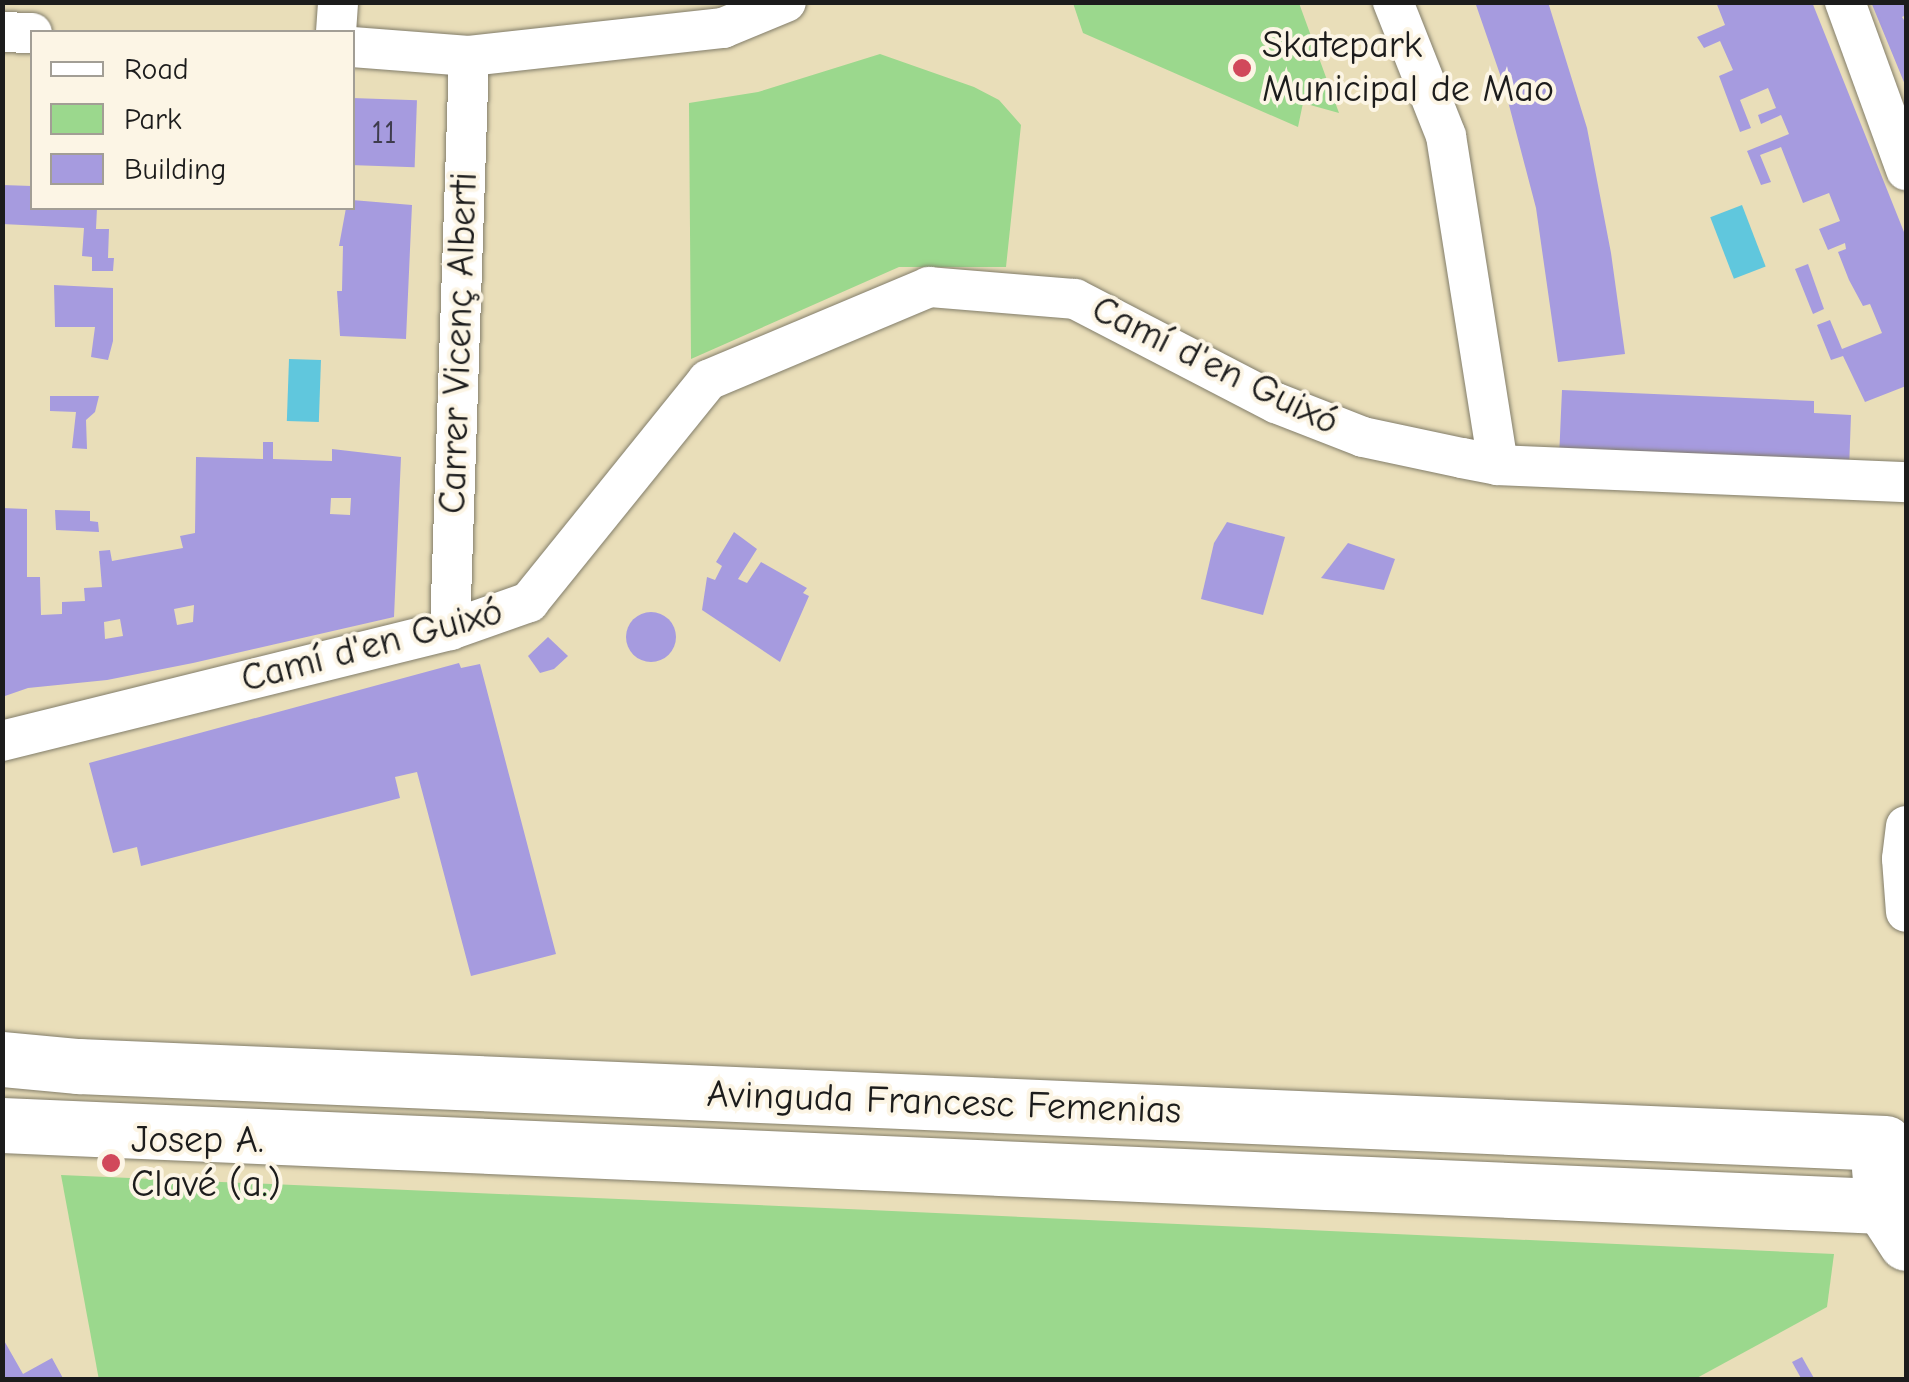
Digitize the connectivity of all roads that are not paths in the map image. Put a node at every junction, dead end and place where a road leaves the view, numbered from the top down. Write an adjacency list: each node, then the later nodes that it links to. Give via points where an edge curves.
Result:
1 (338, 2): 5 (street)
2 (786, 2): 9 (street, via 723,28)
3 (1393, 2): 11 (street, via 1446,136)
4 (1845, 2): 10 (street)
5 (336, 30)
6 (2, 32): 7 (street)
7 (30, 33)
8 (355, 48): 9 (street)
9 (469, 56): 13 (street, Carrer Vicenç Alberti)
10 (1906, 170)
11 (1498, 465): 12 (street, Camí d'en Guixó); 13 (street, Camí d'en Guixó, via 1363,437 1276,403 1075,299 1001,280 928,286 708,380 529,602)
12 (1906, 482)
13 (450, 630): 14 (street, Camí d'en Guixó)
14 (2, 741)
15 (1906, 826): 16 (street)
16 (1906, 912)
17 (2, 1059): 19 (main road, Avinguda Francesc Femenias)
18 (2, 1125): 20 (main road, Avinguda Francesc Femenias)
19 (1896, 1128): 20 (main road, via 1878,1174)
20 (1894, 1224)

